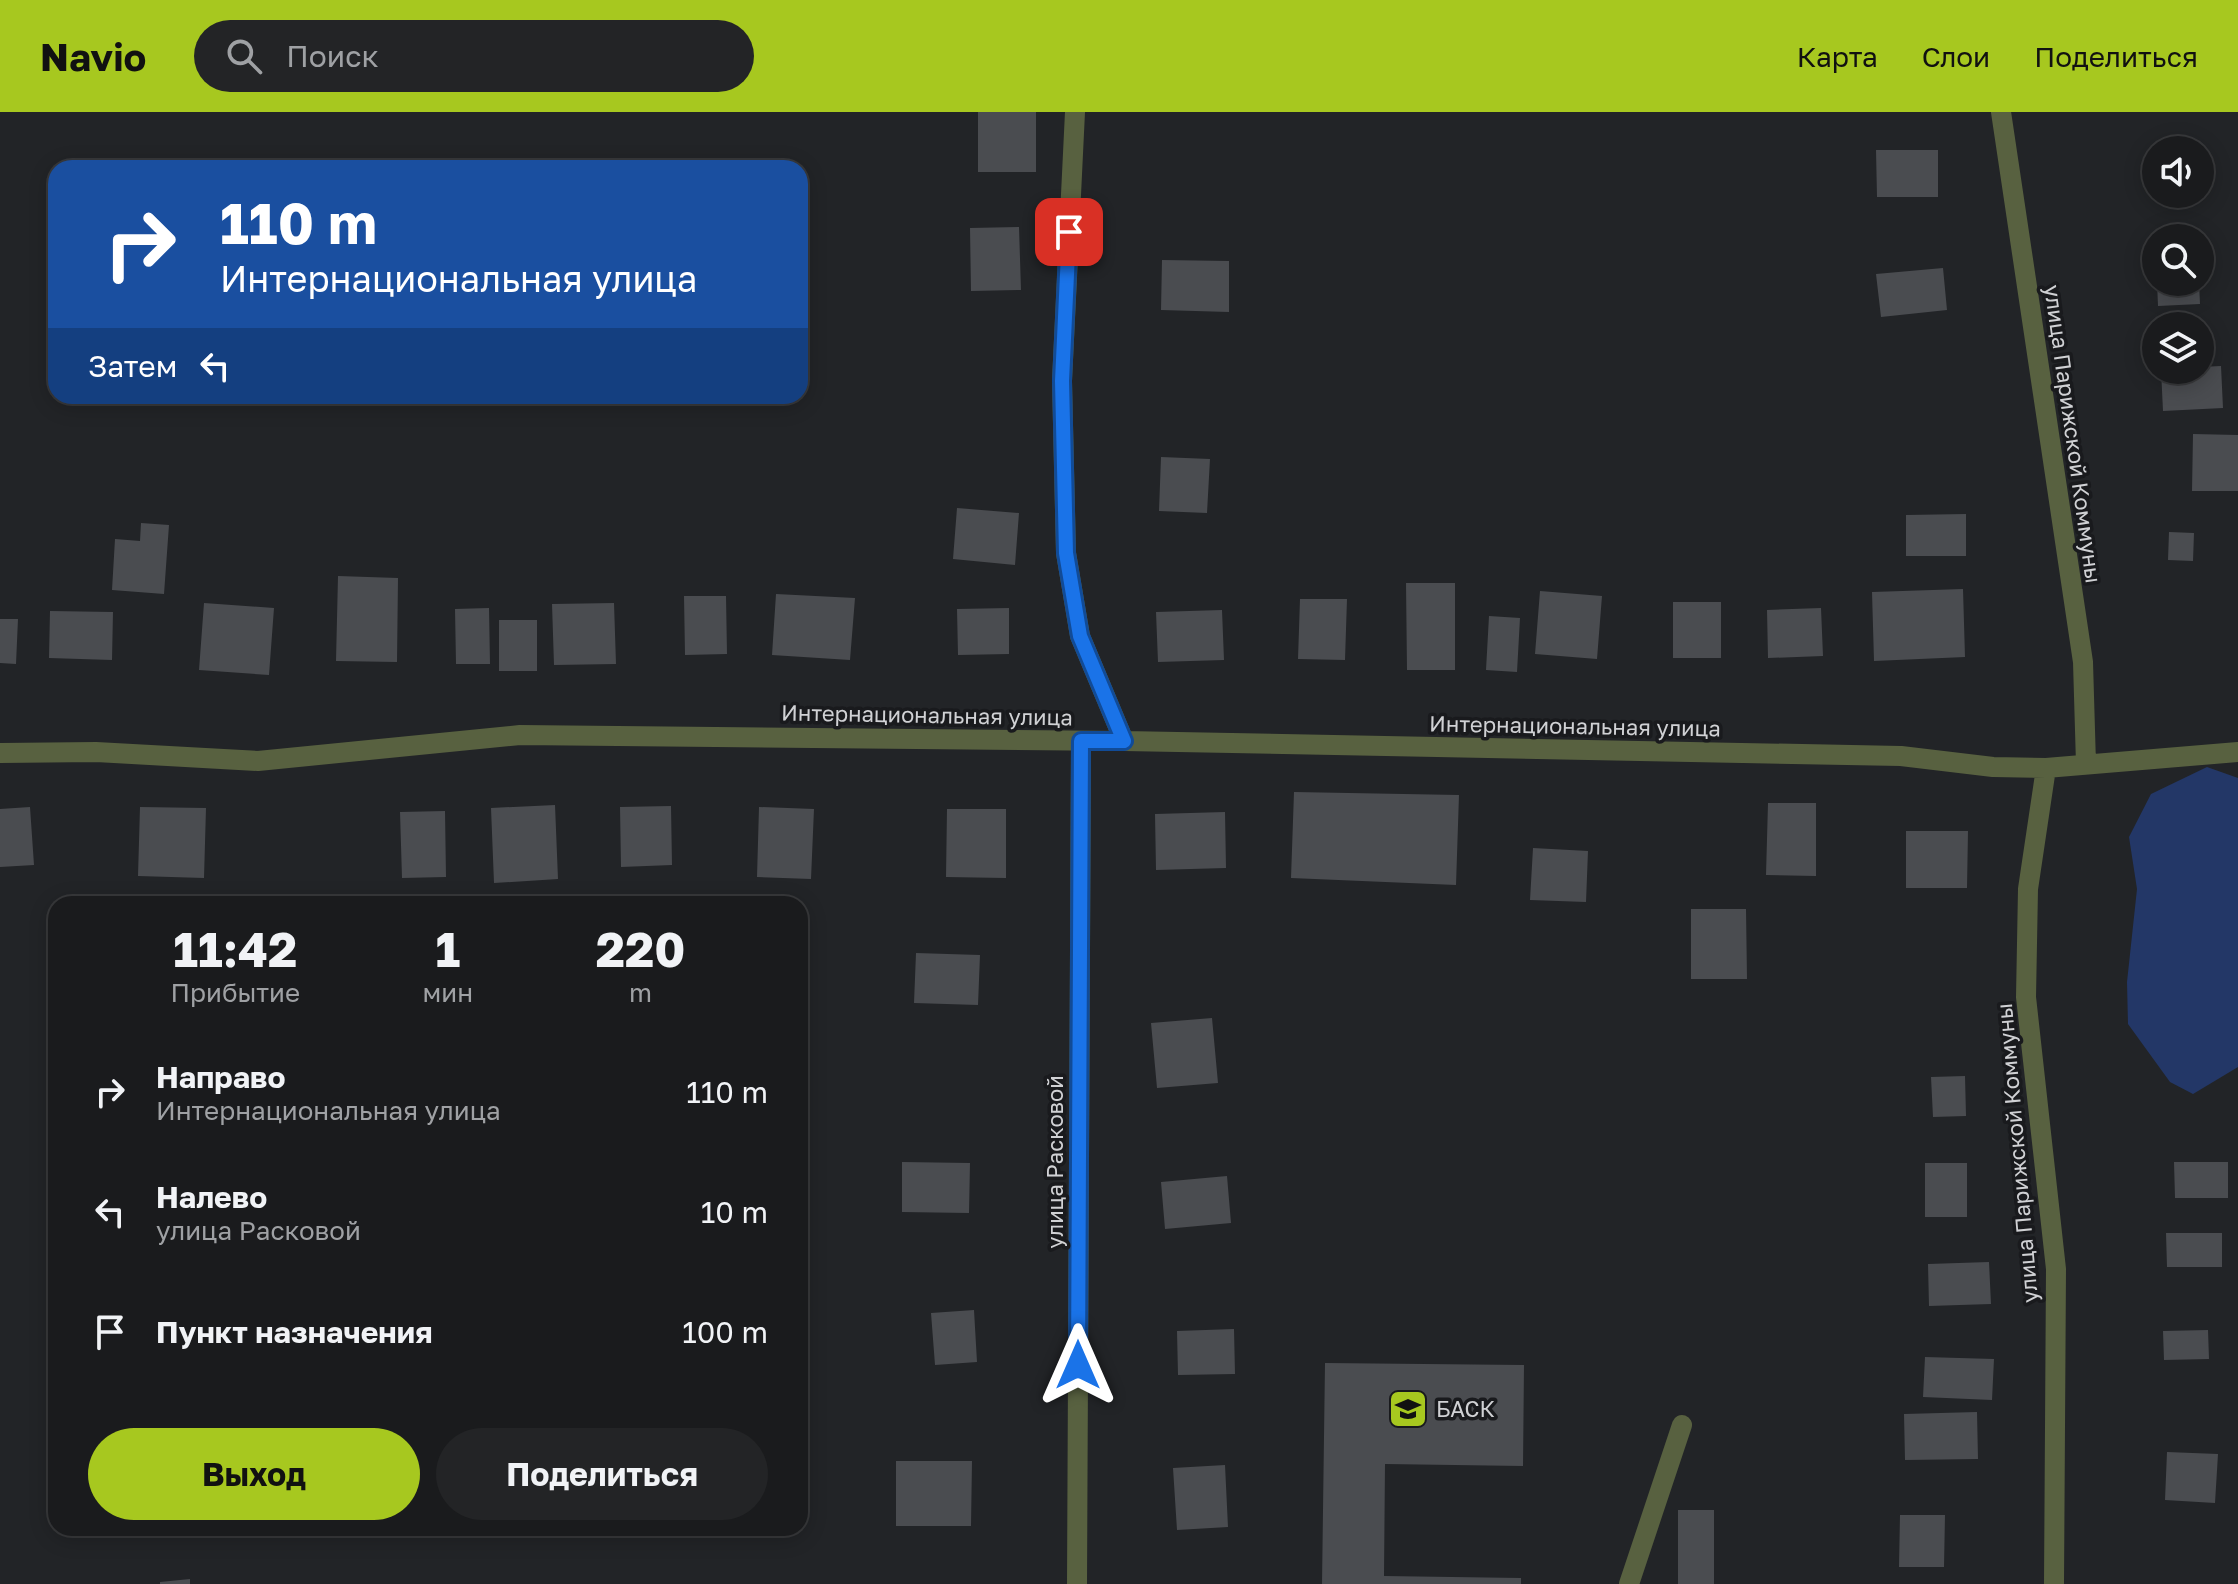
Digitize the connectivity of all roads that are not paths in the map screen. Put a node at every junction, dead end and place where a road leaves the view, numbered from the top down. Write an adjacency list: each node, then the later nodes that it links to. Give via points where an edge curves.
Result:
1 (1075, 112): 4 (street, via 1062,381 1066,553 1080,636)
2 (2001, 112): 7 (street, улица Парижской Коммуны, via 2083,662)
3 (1081, 741): 4 (street, Интернациональная улица); 6 (street, Интернациональная улица, via 520,735 258,761); 10 (street, улица Расковой)
4 (1124, 741): 8 (street, Интернациональная улица, via 1901,756)
5 (2238, 752): 7 (street, Интернациональная улица)
6 (0, 753)
7 (2086, 764): 8 (street, Интернациональная улица)
8 (2046, 768): 12 (street, улица Парижской Коммуны, via 2028,889 2026,997 2056,1269)
9 (1682, 1425): 11 (street)
10 (1077, 1584)
11 (1629, 1584)
12 (2054, 1584)

